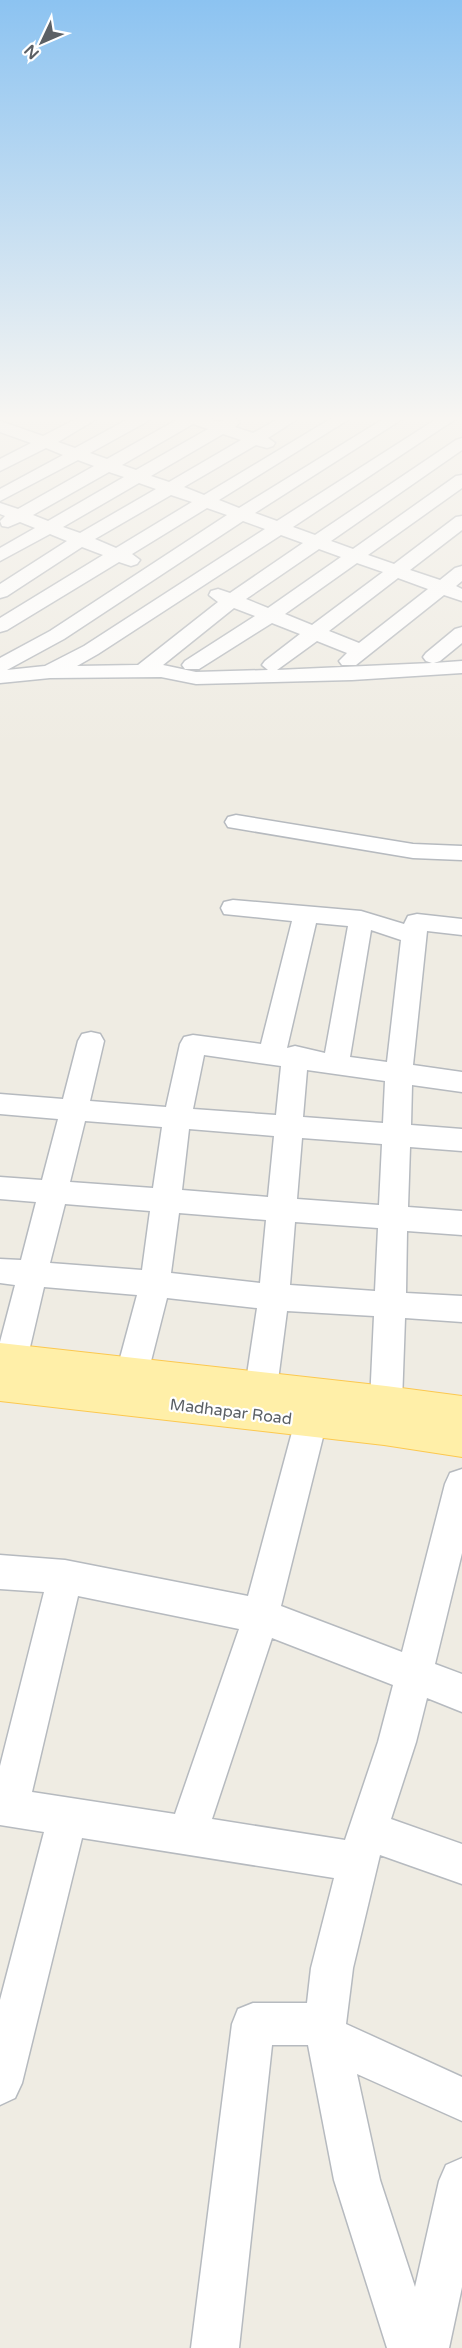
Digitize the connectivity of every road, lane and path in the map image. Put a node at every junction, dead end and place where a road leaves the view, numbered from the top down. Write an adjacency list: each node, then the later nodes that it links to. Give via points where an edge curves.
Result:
1 (49, 528): 9 (street); 12 (street)
2 (102, 528): 9 (street)
3 (162, 528): 11 (street)
4 (221, 528): 14 (street)
5 (279, 528): 10 (street); 17 (street)
6 (338, 528): 10 (street)
7 (394, 528): 13 (street)
8 (453, 528): 15 (street)
9 (81, 540): 11 (street); 19 (street)
10 (317, 542): 13 (street); 21 (street)
11 (118, 555): 14 (street); 23 (street)
12 (0, 556)
13 (355, 556): 15 (street); 22 (street)
14 (158, 571): 17 (street); 26 (street)
15 (397, 571): 18 (street); 24 (street)
16 (462, 573): 18 (street)
17 (192, 584): 21 (street); 27 (street)
18 (443, 588): 20 (street); 29 (street)
19 (0, 592)
20 (462, 595)
21 (232, 600): 22 (street); 35 (street)
22 (271, 615): 24 (street); 31 (street)
23 (5, 617): 26 (street)
24 (315, 633): 29 (street); 32 (street)
25 (462, 633): 30 (street)
26 (57, 635): 27 (street); 33 (street)
27 (91, 650): 35 (street); 36 (street)
28 (462, 654): 30 (street)
29 (355, 656): 30 (street); 32 (street)
30 (433, 657)
31 (192, 665): 32 (street); 35 (street)
32 (272, 665)
33 (0, 666)
34 (462, 667): 35 (street, via 196,678)
35 (145, 671): 36 (street)
36 (50, 672): 37 (street)
37 (0, 677)
38 (236, 822): 39 (street, via 413,851)
39 (462, 853)
40 (233, 908): 41 (street)
41 (306, 914): 42 (street); 46 (street)
42 (361, 919): 44 (street); 47 (street)
43 (462, 927): 44 (street, via 417,922)
44 (414, 935): 48 (street)
45 (90, 1041): 51 (street)
46 (283, 1055): 47 (street); 52 (street, via 193,1044); 53 (street)
47 (336, 1063): 48 (street)
48 (399, 1072): 49 (street); 54 (street)
49 (462, 1082)
50 (0, 1104): 51 (street)
51 (73, 1110): 52 (street); 57 (street)
52 (177, 1118): 53 (street); 58 (street)
53 (288, 1127): 54 (street); 59 (street)
54 (397, 1135): 55 (street); 60 (street)
55 (462, 1140)
56 (0, 1188): 57 (street)
57 (53, 1192): 58 (street); 63 (street)
58 (167, 1200): 59 (street); 64 (street)
59 (280, 1208): 60 (street); 65 (street)
60 (393, 1217): 61 (street); 66 (street)
61 (462, 1223)
62 (0, 1271): 63 (street)
63 (35, 1274): 64 (street); 68 (street)
64 (155, 1284): 65 (street); 69 (street)
65 (274, 1297): 66 (street); 70 (street)
66 (390, 1305): 67 (street); 71 (street)
67 (462, 1309)
68 (4, 1368): 69 (main road, Madhapar Road); 73 (main road, Madhapar Road)
69 (132, 1373): 70 (main road, Madhapar Road)
70 (261, 1388): 71 (main road, Madhapar Road)
71 (386, 1402): 72 (main road, Madhapar Road)
72 (462, 1413)
73 (311, 1421): 74 (main road, Madhapar Road); 78 (street)
74 (462, 1440)
75 (462, 1484): 79 (street)
76 (0, 1572): 77 (street)
77 (65, 1577): 78 (street); 81 (street)
78 (261, 1616): 79 (street); 83 (street)
79 (415, 1675): 80 (street); 84 (street)
80 (462, 1693)
81 (4, 1807): 82 (street)
82 (68, 1816): 83 (street); 87 (street)
83 (187, 1836): 84 (street)
84 (363, 1847): 85 (street); 86 (street, via 332,1968)
85 (462, 1864)
86 (327, 2032): 88 (street); 90 (street, via 253,2024); 91 (street, via 357,2180)
87 (0, 2084)
88 (462, 2099)
89 (462, 2181): 92 (street)
90 (215, 2348)
91 (411, 2348)
92 (424, 2348)

